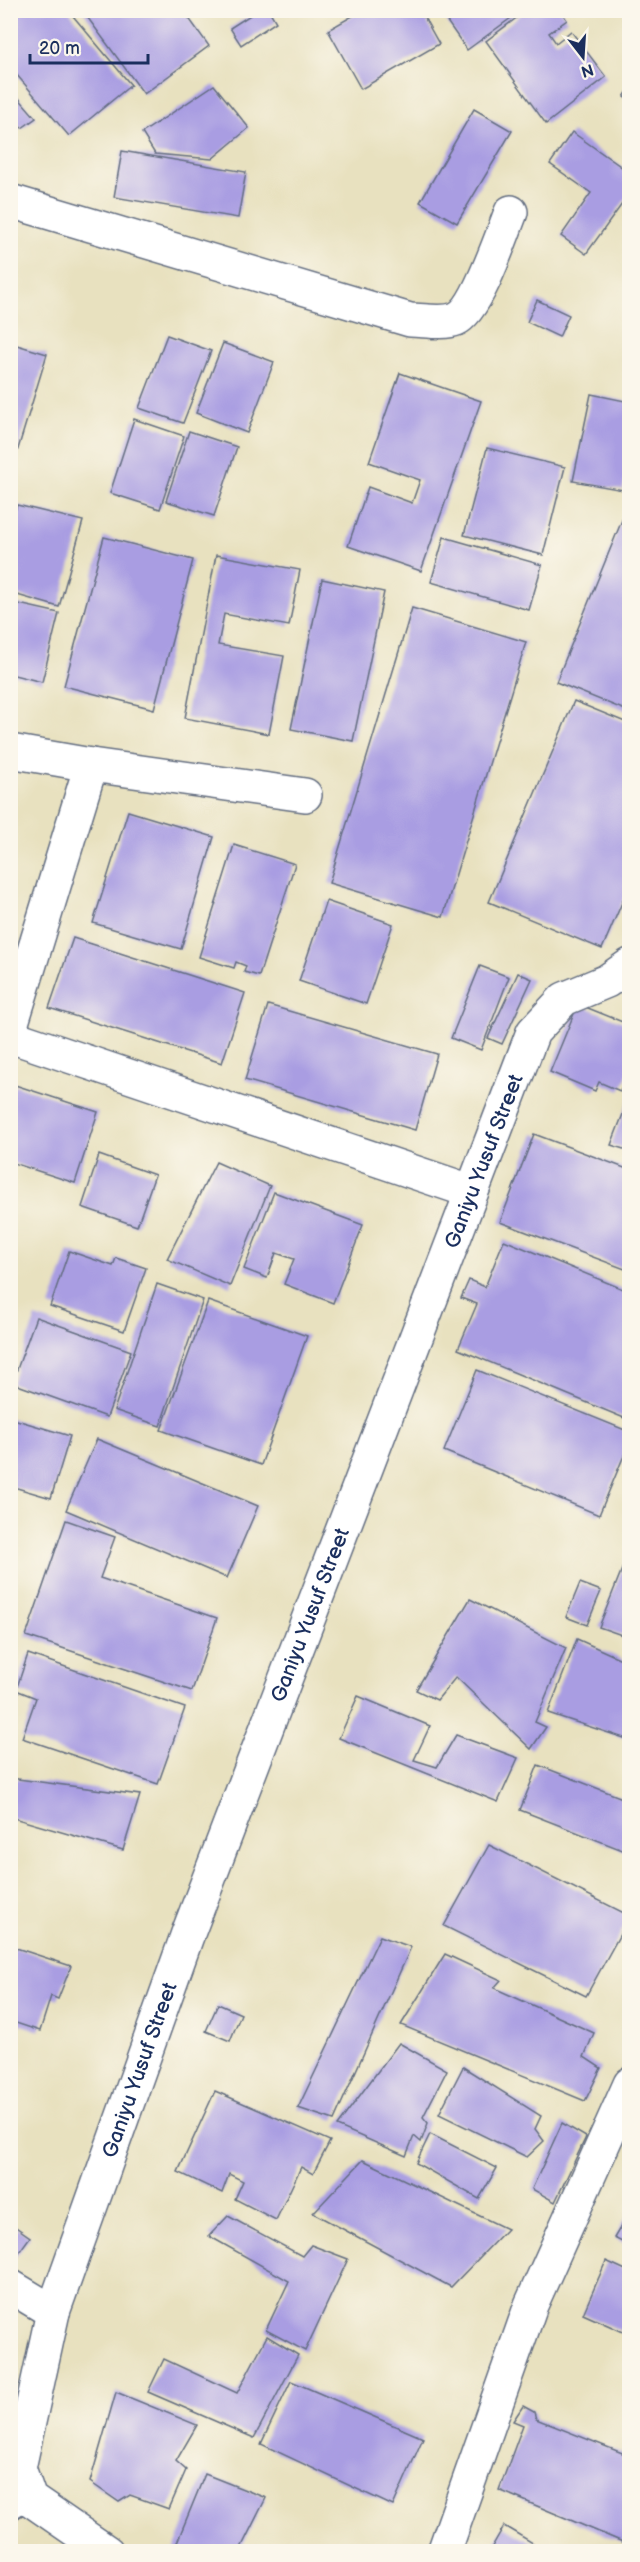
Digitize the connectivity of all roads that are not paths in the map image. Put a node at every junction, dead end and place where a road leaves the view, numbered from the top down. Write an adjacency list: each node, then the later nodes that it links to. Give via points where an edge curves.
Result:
1 (10, 201): 2 (street, via 410,320 449,321 468,310 479,291)
2 (511, 212)
3 (10, 751): 4 (street)
4 (91, 765): 5 (street); 7 (street)
5 (305, 795)
6 (622, 979): 9 (street, Ganiyu Yusuf Street, via 564,999 532,1032)
7 (10, 1029)
8 (10, 1036): 9 (street)
9 (470, 1191): 12 (street, Ganiyu Yusuf Street, via 187,1936)
10 (630, 2084): 15 (street, via 531,2305)
11 (10, 2286): 12 (street)
12 (53, 2312): 13 (street, Ganiyu Yusuf Street, via 20,2468)
13 (20, 2505): 14 (street)
14 (107, 2552)
15 (444, 2552)

